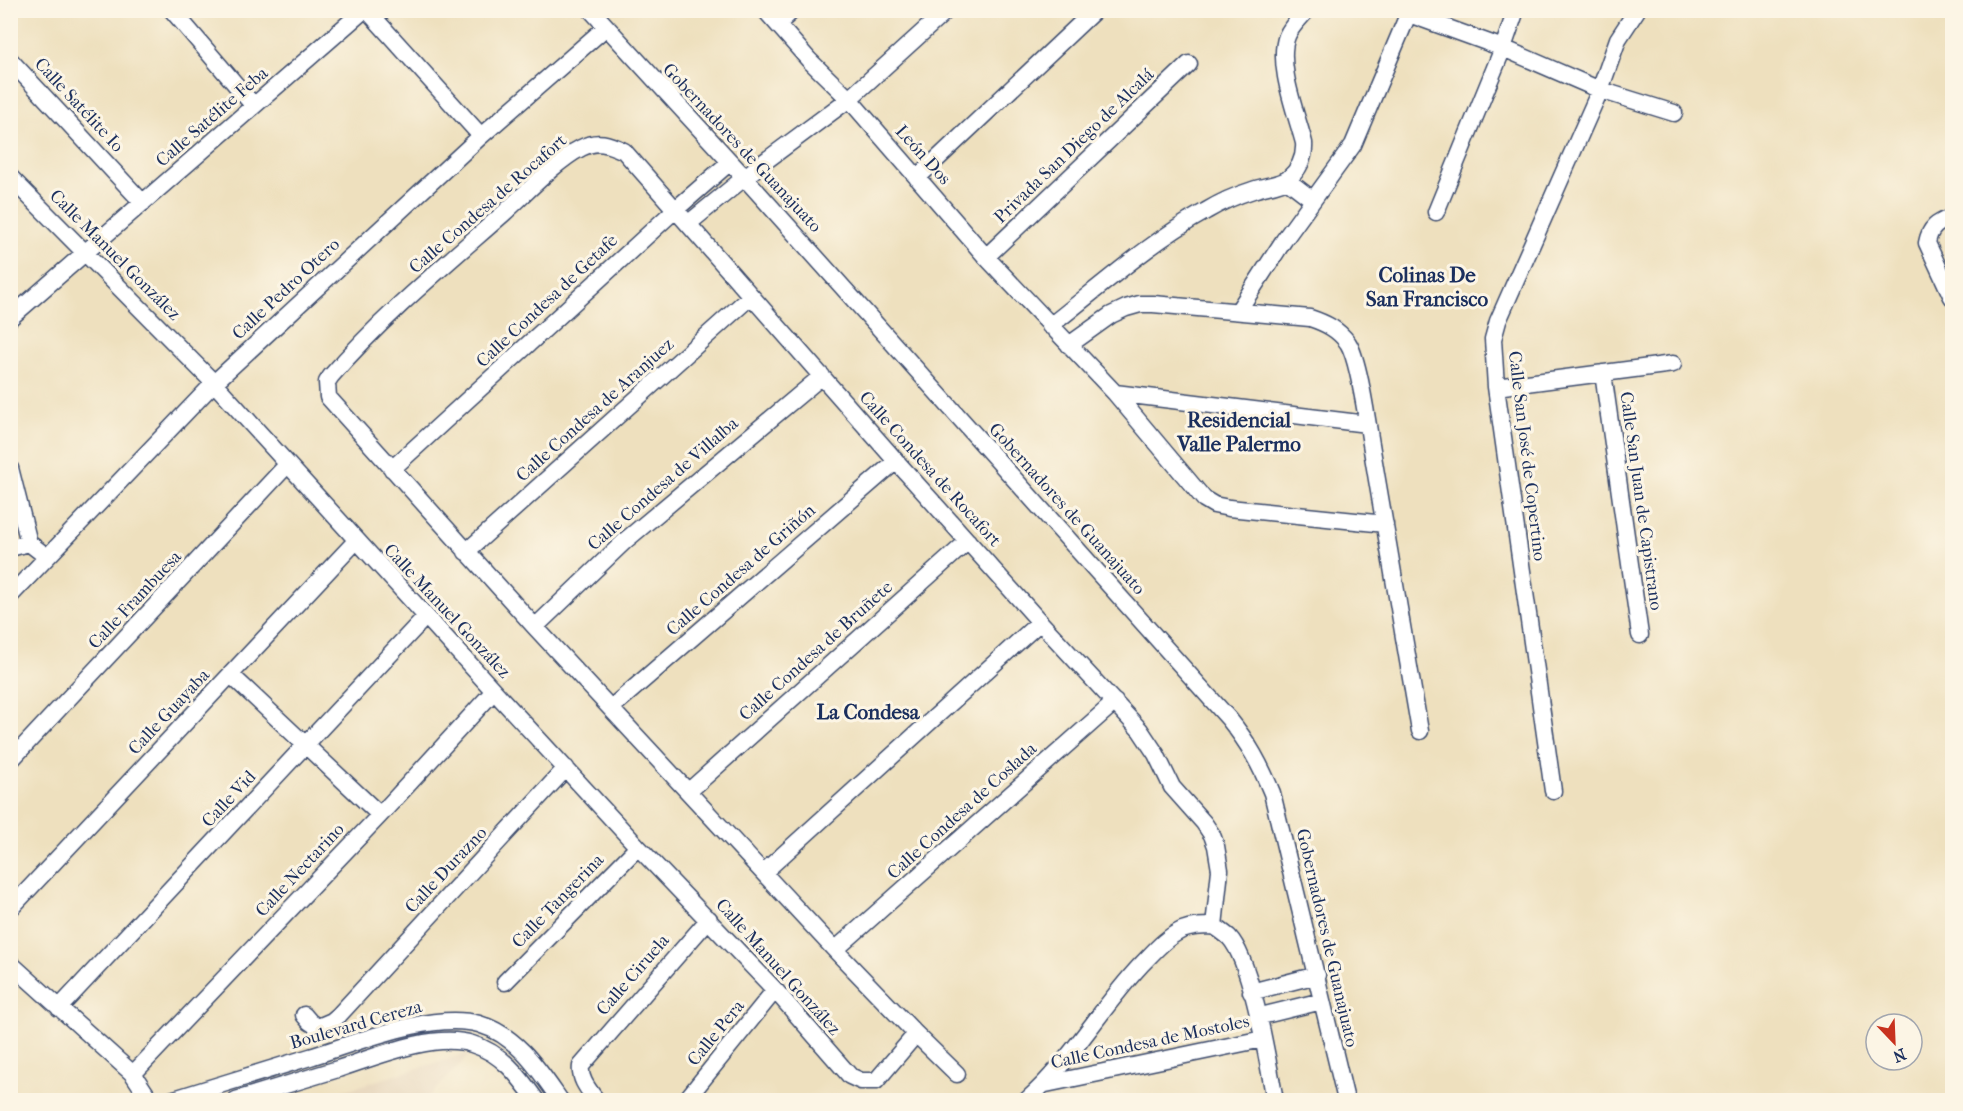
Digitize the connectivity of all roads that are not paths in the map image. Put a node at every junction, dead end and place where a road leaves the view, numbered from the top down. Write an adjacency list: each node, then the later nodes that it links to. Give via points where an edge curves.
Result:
1 (172, 10): 19 (street)
2 (366, 10): 19 (street, Calle Satélite Feba); 21 (street)
3 (591, 10): 13 (street, Gobernadores de Guanajuato)
4 (765, 10): 12 (street, León Dos)
5 (794, 10): 12 (street)
6 (947, 10): 18 (street)
7 (1095, 10): 25 (street)
8 (1307, 10): 26 (street, via 1287,36 1284,53 1305,153)
9 (1516, 10): 14 (street)
10 (1637, 10): 17 (street, Calle San José de Copertino, via 1618,39)
11 (1409, 12): 14 (street); 27 (street, via 1353,145)
12 (778, 24): 18 (street, León Dos)
13 (605, 28): 21 (street, Calle Pedro Otero); 22 (street, Gobernadores de Guanajuato)
14 (1503, 48): 17 (street); 30 (street)
15 (10, 60): 28 (street, Calle Satélite Io)
16 (1189, 64): 34 (street, Privada San Diego de Alcalá)
17 (1600, 90): 20 (street); 45 (street, Calle San José de Copertino, via 1498,321 1493,339)
18 (849, 99): 24 (street); 25 (street, León Dos)
19 (254, 106): 28 (street, Calle Satélite Feba)
20 (1674, 113)
21 (481, 136): 44 (street, Calle Pedro Otero)
22 (730, 162): 24 (street, Gobernadores de Guanajuato); 29 (street, Calle Condesa de Getafe)
23 (10, 177): 33 (street, Calle Manuel González)
24 (745, 178): 32 (street); 82 (street, Gobernadores de Guanajuato, via 1249,745 1272,793)
25 (917, 178): 34 (street, León Dos)
26 (1287, 180): 27 (street); 39 (street, via 1238,196 1184,224)
27 (1313, 200): 37 (street)
28 (143, 203): 33 (street, Calle Satélite Feba)
29 (676, 209): 32 (street, Calle Condesa de Rocafort); 51 (street, Calle Condesa de Getafe); 51 (street, Calle Condesa de Rocafort, via 624,151 608,144 581,147 389,316 331,376 326,391)
30 (1436, 212)
31 (1953, 217): 36 (street, via 1936,224 1927,243)
32 (689, 223): 35 (street, Calle Condesa de Rocafort)
33 (87, 253): 38 (street, Calle Satélite Feba); 44 (street, Calle Manuel González)
34 (986, 257): 39 (street, León Dos)
35 (750, 297): 43 (street, Calle Condesa de Rocafort); 57 (street, Calle Condesa de Aranjuez)
36 (1953, 297)
37 (1238, 311): 40 (street, via 1140,304 1111,315); 47 (street, via 1310,318 1336,331 1348,343 1354,357)
38 (10, 318)
39 (1050, 326): 40 (street, León Dos)
40 (1069, 345): 46 (street, León Dos)
41 (1672, 364): 42 (street)
42 (1603, 373): 45 (street); 63 (street, Calle San Juan de Capistrano)
43 (822, 376): 48 (street, Calle Condesa de Rocafort); 62 (street, Calle Condesa de Villalba, via 626,540)
44 (214, 383): 49 (street, Calle Manuel González); 58 (street, Calle Pedro Otero)
45 (1496, 387): 73 (street, Calle San José de Copertino)
46 (1115, 393): 47 (street); 52 (street, León Dos, via 1204,499 1214,505)
47 (1367, 424): 52 (street)
48 (896, 461): 54 (street, Calle Condesa de Rocafort); 67 (street, Calle Condesa de Griñón)
49 (287, 465): 53 (street, Calle Manuel González); 70 (street, Calle Frambuesa)
50 (10, 468): 55 (street)
51 (392, 470): 57 (street, Calle Condesa de Rocafort)
52 (1385, 524): 68 (street)
53 (356, 541): 60 (street, Calle Manuel González); 64 (street, Calle Guayaba)
54 (968, 541): 61 (street, Calle Condesa de Rocafort); 72 (street, Calle Condesa de Bruñete)
55 (29, 543): 56 (street); 58 (street)
56 (10, 548)
57 (466, 552): 62 (street, Calle Condesa de Rocafort)
58 (47, 557): 59 (street, Calle Pedro Otero)
59 (10, 596)
60 (426, 616): 65 (street, Calle Manuel González); 69 (street, Calle Vid)
61 (1040, 622): 66 (street, Calle Condesa de Rocafort); 76 (street)
62 (535, 627): 67 (street, Calle Condesa de Rocafort)
63 (1640, 635)
64 (231, 675): 69 (street); 77 (street, Calle Guayaba)
65 (494, 691): 71 (street, Calle Manuel González); 74 (street, Calle Nectarino)
66 (1115, 702): 79 (street, Calle Condesa de Rocafort, via 1140,730 1172,787 1212,835 1220,870); 80 (street, Calle Condesa de Coslada)
67 (611, 708): 72 (street, Calle Condesa de Rocafort)
68 (1420, 731)
69 (306, 746): 74 (street); 87 (street, Calle Vid)
70 (10, 761)
71 (566, 768): 75 (street, Calle Manuel González); 88 (street, Calle Durazno, via 332,1021 318,1027)
72 (689, 791): 76 (street, Calle Condesa de Rocafort)
73 (1553, 791)
74 (380, 814): 92 (street, Calle Nectarino)
75 (638, 847): 78 (street, Calle Manuel González); 83 (street, Calle Tangerina)
76 (764, 872): 80 (street, Calle Condesa de Rocafort)
77 (10, 909)
78 (709, 919): 84 (street, Calle Manuel González); 100 (street, Calle Ciruela, via 588,1057 580,1071)
79 (1214, 926): 85 (street, via 1229,938 1240,956); 94 (street, via 1183,930 1161,944 1121,986)
80 (835, 950): 90 (street, Calle Condesa de Rocafort)
81 (10, 963): 87 (street)
82 (1317, 975): 85 (street); 86 (street, Gobernadores de Guanajuato)
83 (505, 982)
84 (775, 990): 90 (street, Calle Manuel González, via 850,1076 861,1081 876,1081); 101 (street, Calle Pera)
85 (1251, 992): 89 (street)
86 (1323, 1002): 89 (street); 104 (street, Gobernadores de Guanajuato)
87 (58, 1008): 92 (street)
88 (304, 1016)
89 (1257, 1017): 91 (street)
90 (916, 1035): 93 (street, Calle Condesa de Rocafort)
91 (1263, 1039): 94 (street, Calle Condesa de Mostoles); 103 (street)
92 (133, 1074): 95 (street)
93 (957, 1074)
94 (1046, 1084): 102 (street)
95 (150, 1101)
96 (171, 1101): 99 (street, Boulevard Cereza, via 420,1024 449,1021 478,1024 521,1049)
97 (236, 1101): 98 (street, Boulevard Cereza, via 426,1043 449,1041 472,1043 498,1056 519,1075)
98 (536, 1101)
99 (560, 1101)
100 (596, 1101)
101 (686, 1101)
102 (1027, 1101)
103 (1275, 1101)
104 (1346, 1101)

